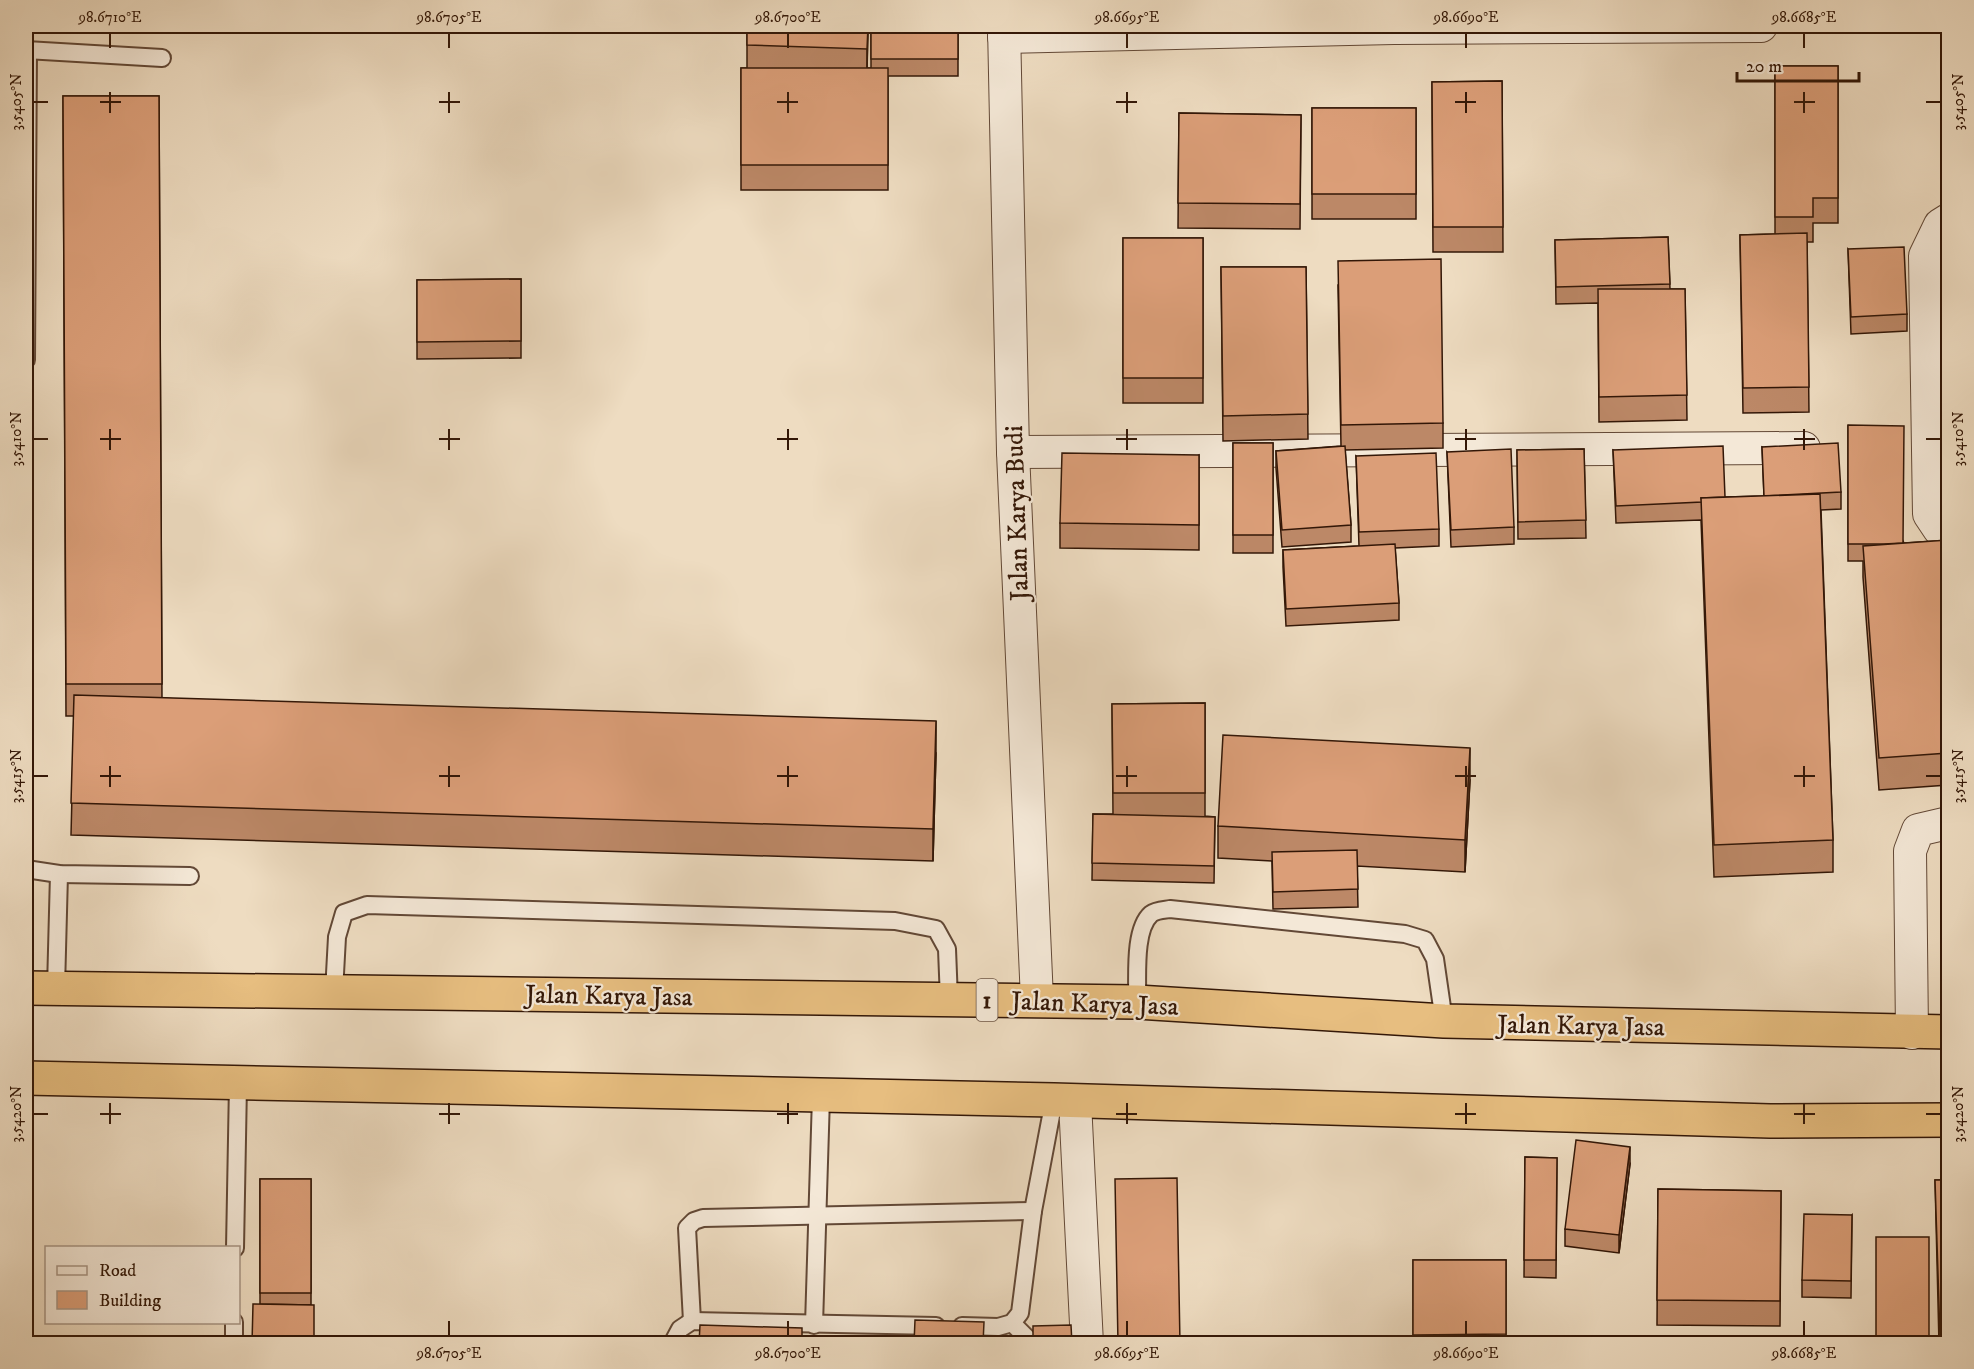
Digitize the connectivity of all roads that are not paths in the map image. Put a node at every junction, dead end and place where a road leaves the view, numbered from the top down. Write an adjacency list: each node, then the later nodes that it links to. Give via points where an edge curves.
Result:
1 (1761, 26): 2 (street)
2 (1395, 27): 3 (street)
3 (1004, 31): 9 (street, Jalan Karya Budi)
4 (27, 50): 5 (lane); 7 (lane)
5 (162, 58)
6 (1948, 220): 10 (street, via 1940,225 1925,256 1929,514 1939,529)
7 (26, 360)
8 (1804, 448): 9 (street)
9 (1013, 452): 18 (street, Jalan Karya Budi)
10 (1948, 532)
11 (1948, 823): 22 (street, via 1918,830 1910,851)
12 (26, 869): 13 (lane)
13 (59, 874): 14 (lane); 15 (lane)
14 (190, 876)
15 (41, 988): 16 (highway, Jalan Karya Jasa / 1)
16 (334, 992): 17 (highway, Jalan Karya Jasa / 1); 17 (lane, via 337,937 344,913 367,905 895,921 936,929 947,949)
17 (949, 1000): 18 (highway, Jalan Karya Jasa / 1)
18 (1037, 1000): 19 (highway, Jalan Karya Jasa / 1)
19 (1137, 1002): 20 (highway, Jalan Karya Jasa / 1); 20 (lane, via 1144,923 1153,912 1170,909 1405,934 1425,940 1435,958)
20 (1444, 1021): 22 (highway, Jalan Karya Jasa / 1)
21 (1948, 1032): 22 (highway, Jalan Karya Jasa / 1)
22 (1912, 1033)
23 (26, 1078): 24 (highway)
24 (238, 1084): 25 (highway); 30 (lane)
25 (820, 1097): 26 (highway); 29 (lane)
26 (1064, 1101): 27 (highway, via 1770,1121); 28 (lane); 38 (street)
27 (1948, 1120)
28 (1033, 1211): 29 (lane); 32 (lane, via 1020,1313)
29 (817, 1214): 31 (lane, via 694,1221 687,1228); 34 (lane)
30 (235, 1246)
31 (692, 1321): 34 (lane); 36 (lane, via 680,1329)
32 (1012, 1323): 34 (lane, via 998,1327); 37 (lane, via 1027,1338)
33 (234, 1324): 35 (lane)
34 (814, 1325)
35 (234, 1344)
36 (672, 1344)
37 (1027, 1344)
38 (1087, 1344)

